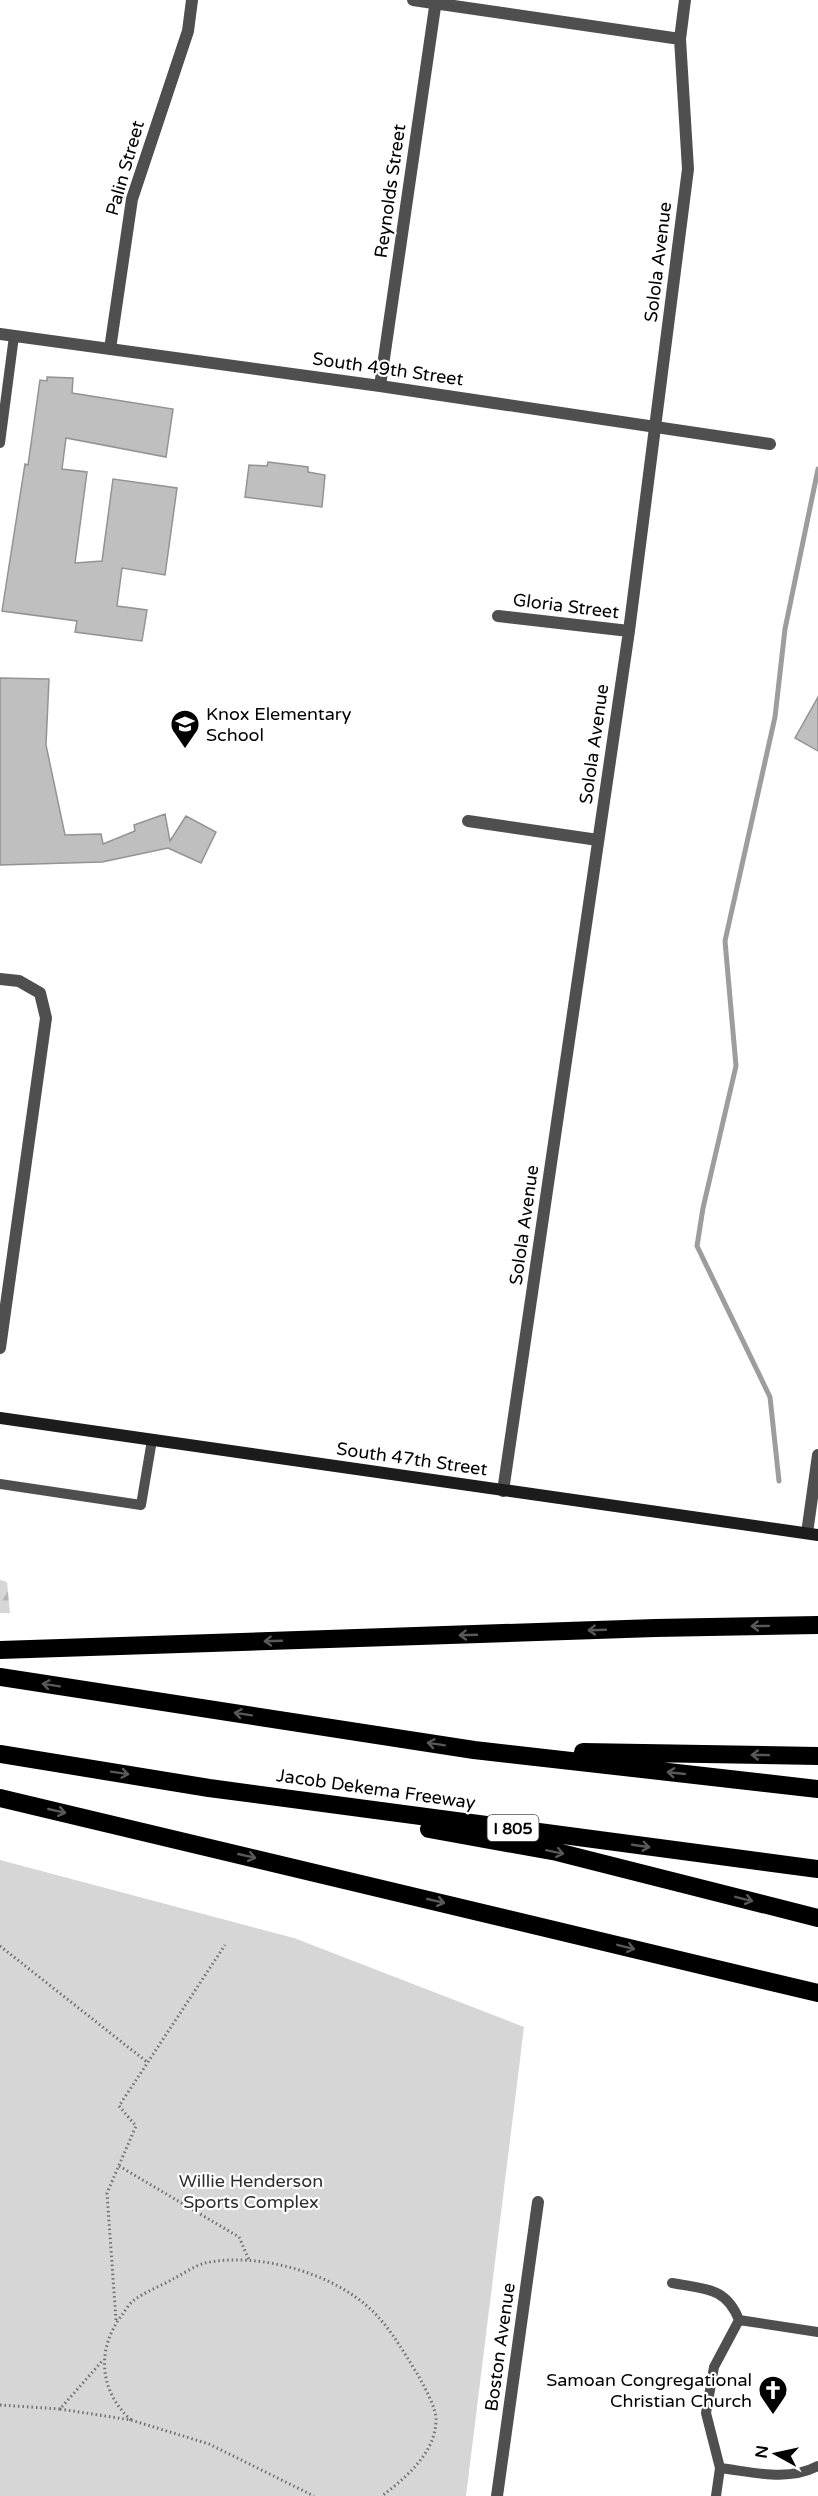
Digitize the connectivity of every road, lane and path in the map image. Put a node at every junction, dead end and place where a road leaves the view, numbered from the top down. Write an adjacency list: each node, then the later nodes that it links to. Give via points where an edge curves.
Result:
1 (192, 0): 8 (street, Palin Street, via 188,31 132,199)
2 (413, 0): 4 (street)
3 (685, 0): 5 (street, Solola Avenue)
4 (435, 2): 5 (street); 9 (street, Reynolds Street)
5 (680, 39): 10 (street, Solola Avenue, via 688,169)
6 (0, 334): 7 (street, South 49th Street)
7 (14, 336): 8 (street, South 49th Street); 11 (lane)
8 (110, 349): 9 (street, South 49th Street)
9 (380, 386): 10 (street, South 49th Street)
10 (655, 427): 12 (street, South 49th Street); 14 (street, Solola Avenue)
11 (0, 443)
12 (770, 444)
13 (498, 616): 14 (street, Gloria Street)
14 (629, 631): 16 (street, Solola Avenue)
15 (468, 821): 16 (street)
16 (598, 840): 23 (street, Solola Avenue)
17 (0, 979): 18 (street, via 19,981 40,993 46,1018)
18 (0, 1348)
19 (0, 1418): 20 (main road, South 47th Street)
20 (153, 1440): 22 (lane, via 141,1505); 23 (main road, South 47th Street)
21 (818, 1455): 24 (street)
22 (0, 1484)
23 (503, 1491): 24 (main road, South 47th Street)
24 (812, 1534)
25 (818, 1625): 26 (highway, one-way to 26)
26 (0, 1650)
27 (0, 1677): 28 (highway, one-way to 27)
28 (474, 1750): 30 (highway, one-way to 28); 32 (highway, one-way to 28)
29 (0, 1754): 31 (highway, Jacob Dekema Freeway / I 805, one-way to 31)
30 (818, 1756)
31 (209, 1788): 34 (highway, Jacob Dekema Freeway / I 805, one-way to 34); 35 (highway, one-way to 35, via 557,1852)
32 (818, 1788)
33 (0, 1798): 38 (highway, one-way to 38)
34 (818, 1869)
35 (818, 1918)
36 (225, 1945): 39 (path)
37 (0, 1946): 39 (path)
38 (818, 1993)
39 (148, 2062): 40 (path, via 119,2106 136,2126)
40 (118, 2166): 42 (path, via 239,2237); 45 (path, via 107,2193)
41 (538, 2202): 55 (street, Boston Avenue)
42 (249, 2260): 45 (path, via 203,2264 133,2301); 54 (path, via 312,2274 351,2294 380,2317 426,2391 437,2420 429,2446 418,2465)
43 (672, 2283): 44 (lane, via 715,2291 730,2301)
44 (739, 2320): 46 (lane); 52 (lane, via 714,2367 706,2413)
45 (116, 2322): 47 (path)
46 (818, 2331)
47 (103, 2360): 49 (path); 50 (path, via 109,2390 119,2410)
48 (0, 2405): 49 (path)
49 (60, 2409): 50 (path)
50 (130, 2420): 53 (path, via 209,2444)
51 (818, 2466): 52 (lane, via 787,2476)
52 (720, 2468): 56 (lane)
53 (314, 2496)
54 (382, 2496)
55 (497, 2496)
56 (716, 2496)

